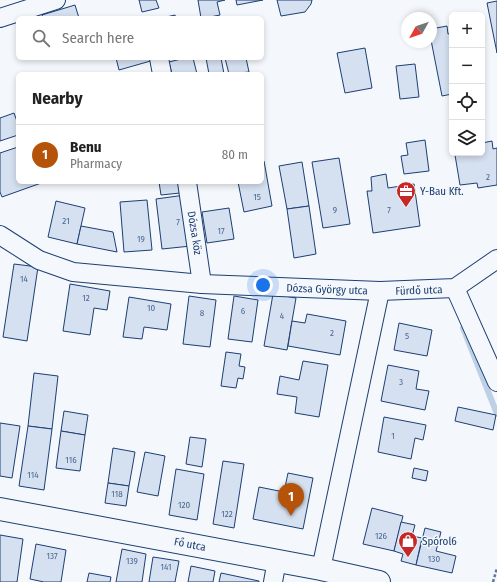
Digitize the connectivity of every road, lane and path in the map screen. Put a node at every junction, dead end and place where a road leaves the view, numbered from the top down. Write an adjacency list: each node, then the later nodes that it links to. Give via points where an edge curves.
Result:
1 (56, 0): 2 (street)
2 (0, 18)
3 (159, 60): 4 (street)
4 (162, 72)
5 (187, 184): 8 (street, Dózsa köz)
6 (0, 235): 8 (street, Dózsa György utca, via 39,260 73,272)
7 (497, 259): 9 (street, Fürdő utca)
8 (202, 284): 10 (street, Dózsa György utca)
9 (455, 288): 10 (street, Fürdő utca); 11 (street)
10 (380, 291): 15 (street, Dózsa György utca)
11 (497, 382)
12 (0, 509): 13 (main road, Fő utca)
13 (277, 560): 15 (main road, Fő utca); 16 (street)
14 (497, 568): 18 (path)
15 (321, 569): 17 (main road, Fő utca)
16 (273, 582)
17 (379, 582)
18 (493, 582)

